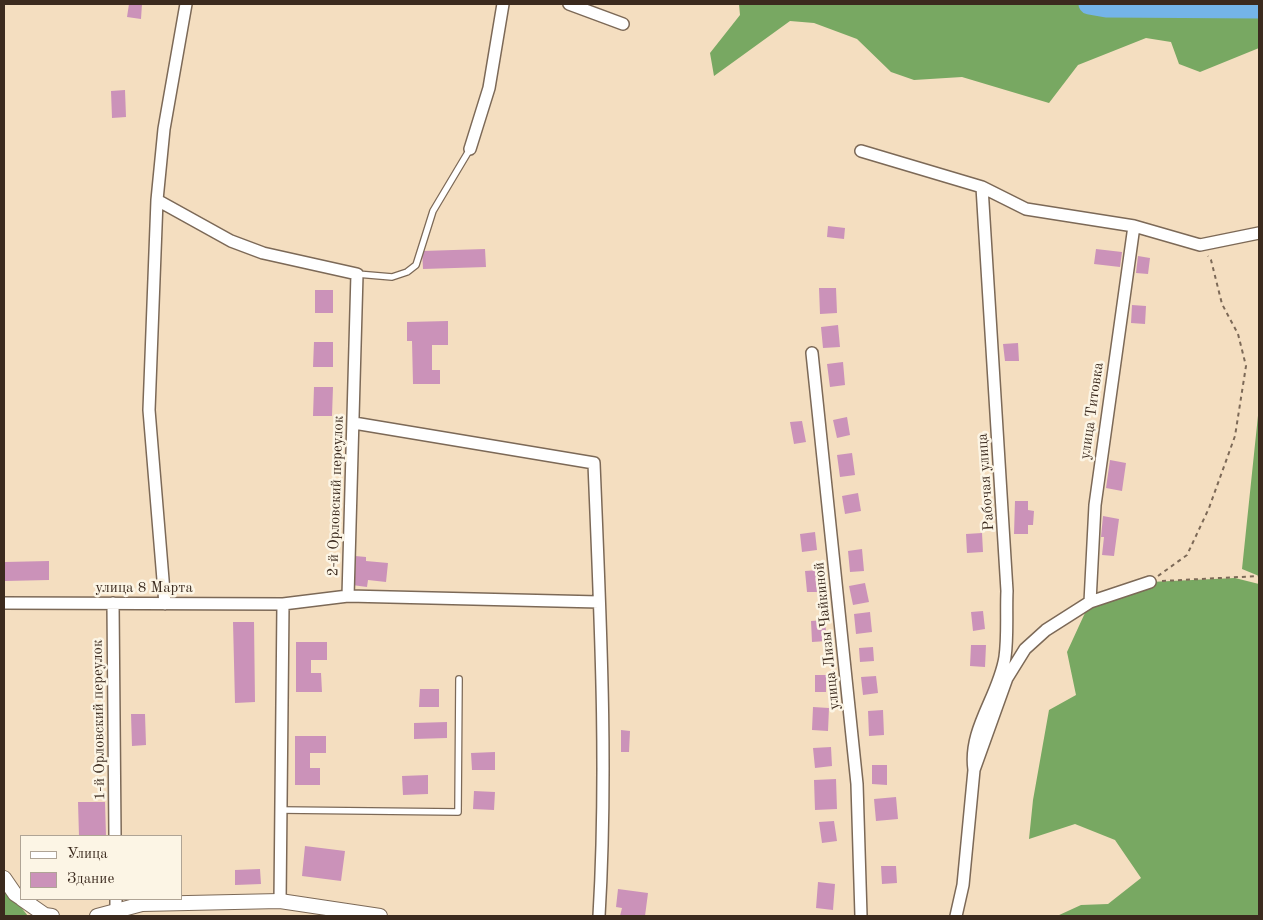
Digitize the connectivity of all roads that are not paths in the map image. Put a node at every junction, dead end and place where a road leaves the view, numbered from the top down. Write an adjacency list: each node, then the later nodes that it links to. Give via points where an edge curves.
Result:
1 (186, 4): 8 (street, via 164,129)
2 (504, 4): 5 (street, via 489,88)
3 (569, 4): 4 (street)
4 (623, 24)
5 (470, 149): 11 (lane, via 433,211 416,265 392,277)
6 (861, 151): 7 (street)
7 (982, 187): 9 (street, via 1026,209); 23 (street, Рабочая улица, via 1007,591 1005,657 974,739)
8 (157, 200): 11 (street, via 232,241 263,253); 20 (street, via 149,410)
9 (1134, 226): 10 (street, via 1200,245); 17 (street, улица Титовка, via 1095,504)
10 (1259, 233)
11 (357, 274): 13 (street, 2-й Орловский переулок)
12 (812, 353): 35 (street, улица Лизы Чайкиной, via 857,784)
13 (354, 423): 15 (street, 2-й Орловский переулок); 16 (street, via 594,463)
14 (1150, 582): 17 (street)
15 (348, 596): 16 (street); 21 (street, 2-й Орловский переулок)
16 (599, 602): 34 (street, via 604,842)
17 (1090, 602): 23 (street, via 1046,630 1025,650 1007,678)
18 (4, 603): 19 (street, улица 8 Марта)
19 (112, 603): 20 (street, улица 8 Марта); 25 (street, 1-й Орловский переулок)
20 (165, 604): 21 (street, улица 8 Марта)
21 (283, 604): 24 (street)
22 (459, 679): 24 (lane, via 458,812)
23 (974, 770): 36 (street, via 963,885)
24 (281, 810): 29 (street)
25 (115, 835)
26 (4, 878): 27 (street)
27 (20, 896)
28 (25, 900): 31 (street, via 45,915)
29 (280, 901): 30 (street); 33 (street)
30 (116, 905): 32 (street)
31 (52, 916)
32 (97, 916)
33 (380, 916)
34 (600, 916)
35 (861, 916)
36 (956, 916)

